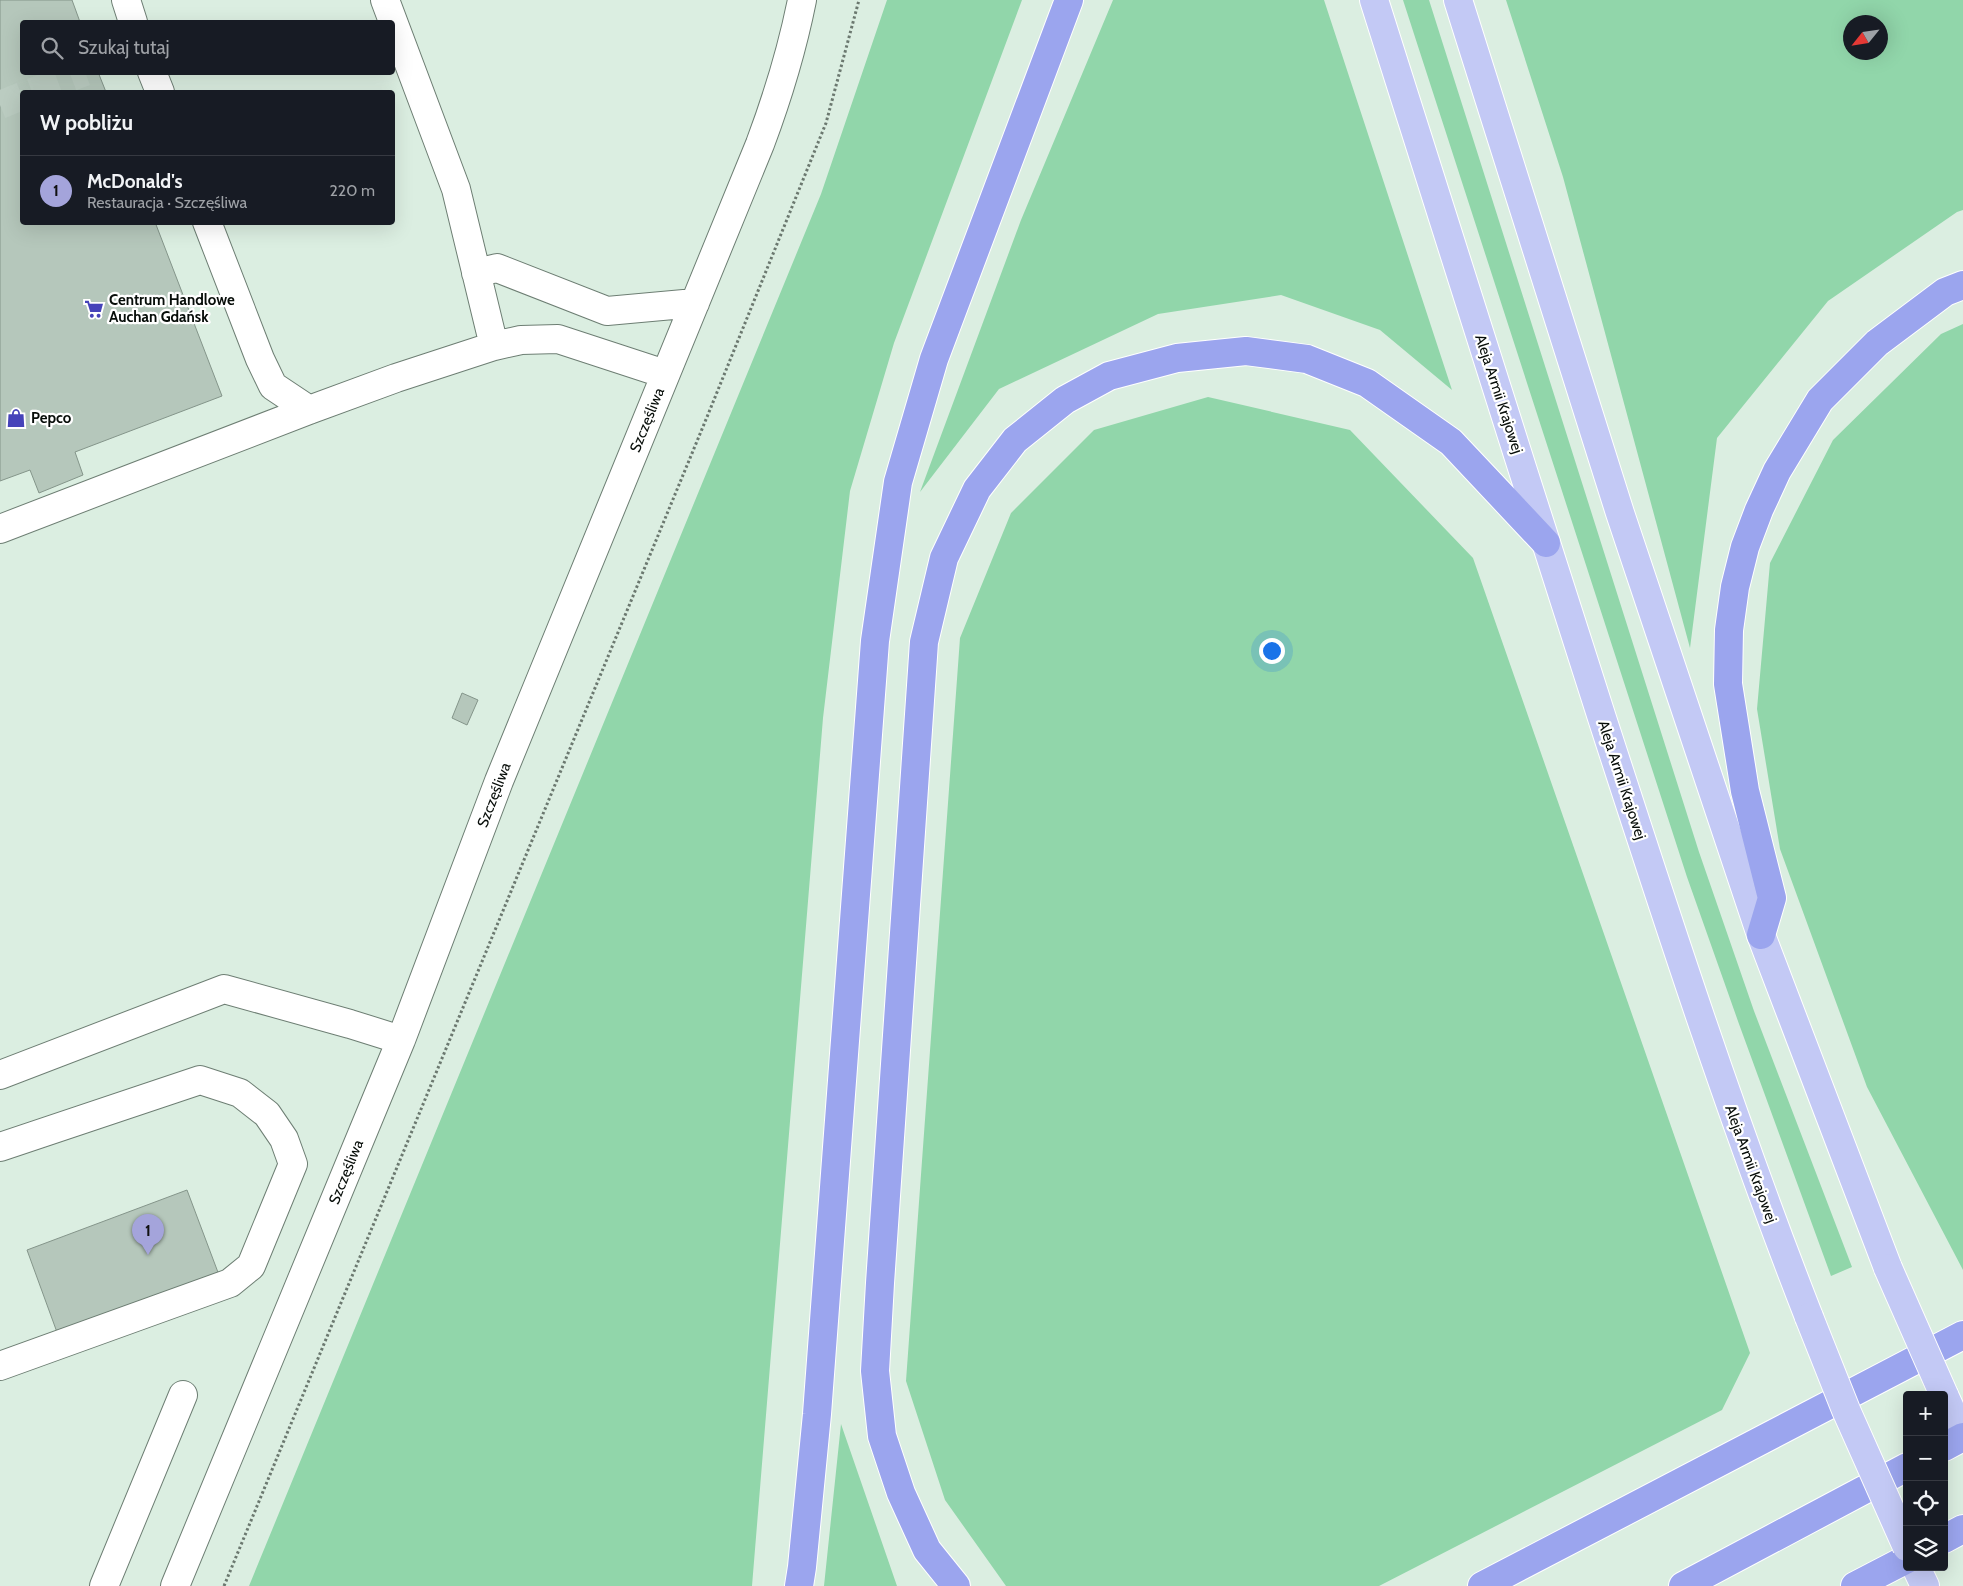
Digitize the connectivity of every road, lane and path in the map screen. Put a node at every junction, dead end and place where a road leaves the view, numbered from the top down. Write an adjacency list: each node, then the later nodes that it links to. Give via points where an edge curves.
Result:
1 (126, 0): 8 (street)
2 (385, 0): 9 (street)
3 (802, 0): 16 (street, Szczęśliwa, via 780,89)
4 (859, 0): 41 (path, via 822,132)
5 (1069, 0): 42 (highway, via 934,359 898,482 875,641 817,1414)
6 (1374, 0): 21 (main road, Aleja Armii Krajowej)
7 (1458, 0): 22 (main road, via 1620,513)
8 (132, 20)
9 (393, 20)
10 (395, 27): 14 (street, via 456,189)
11 (153, 75): 12 (street)
12 (159, 90)
13 (208, 225): 19 (street, via 273,386)
14 (476, 273): 16 (street, via 497,268 608,311); 17 (street)
15 (1963, 285): 22 (highway, via 1945,292 1877,343 1820,400 1777,471 1745,547 1729,630 1728,684 1745,791 1772,898)
16 (695, 303): 18 (street, Szczęśliwa)
17 (494, 346): 18 (street, via 521,340 558,339); 19 (street)
18 (665, 374): 23 (street, Szczęśliwa, via 499,782)
19 (309, 410): 20 (street)
20 (0, 530)
21 (1546, 543): 36 (main road, Aleja Armii Krajowej, bridge, via 1727,1097 1809,1317); 43 (highway, via 1451,442 1367,383 1307,359 1246,351 1177,358 1109,376 1065,400 1015,440 977,489 944,558 924,642 876,1371 882,1436 901,1493 927,1550)
22 (1761, 935): 28 (main road, bridge, via 1888,1268)
23 (401, 1040): 24 (street, via 224,989); 40 (street, Szczęśliwa)
24 (0, 1075)
25 (0, 1147): 27 (street, via 200,1080 240,1093 267,1114 284,1139 293,1164 251,1266 230,1283)
26 (1963, 1335): 44 (highway)
27 (0, 1366)
28 (1942, 1391)
29 (183, 1395): 39 (street)
30 (1948, 1404): 31 (main road)
31 (1963, 1437): 32 (highway)
32 (1948, 1445)
33 (1903, 1469): 45 (highway)
34 (1963, 1529): 35 (highway)
35 (1948, 1537)
36 (1903, 1538)
37 (1903, 1561): 46 (highway)
38 (1918, 1571): 47 (main road)
39 (104, 1586)
40 (175, 1586)
41 (224, 1586)
42 (799, 1586)
43 (956, 1586)
44 (1482, 1586)
45 (1683, 1586)
46 (1855, 1586)
47 (1925, 1586)

